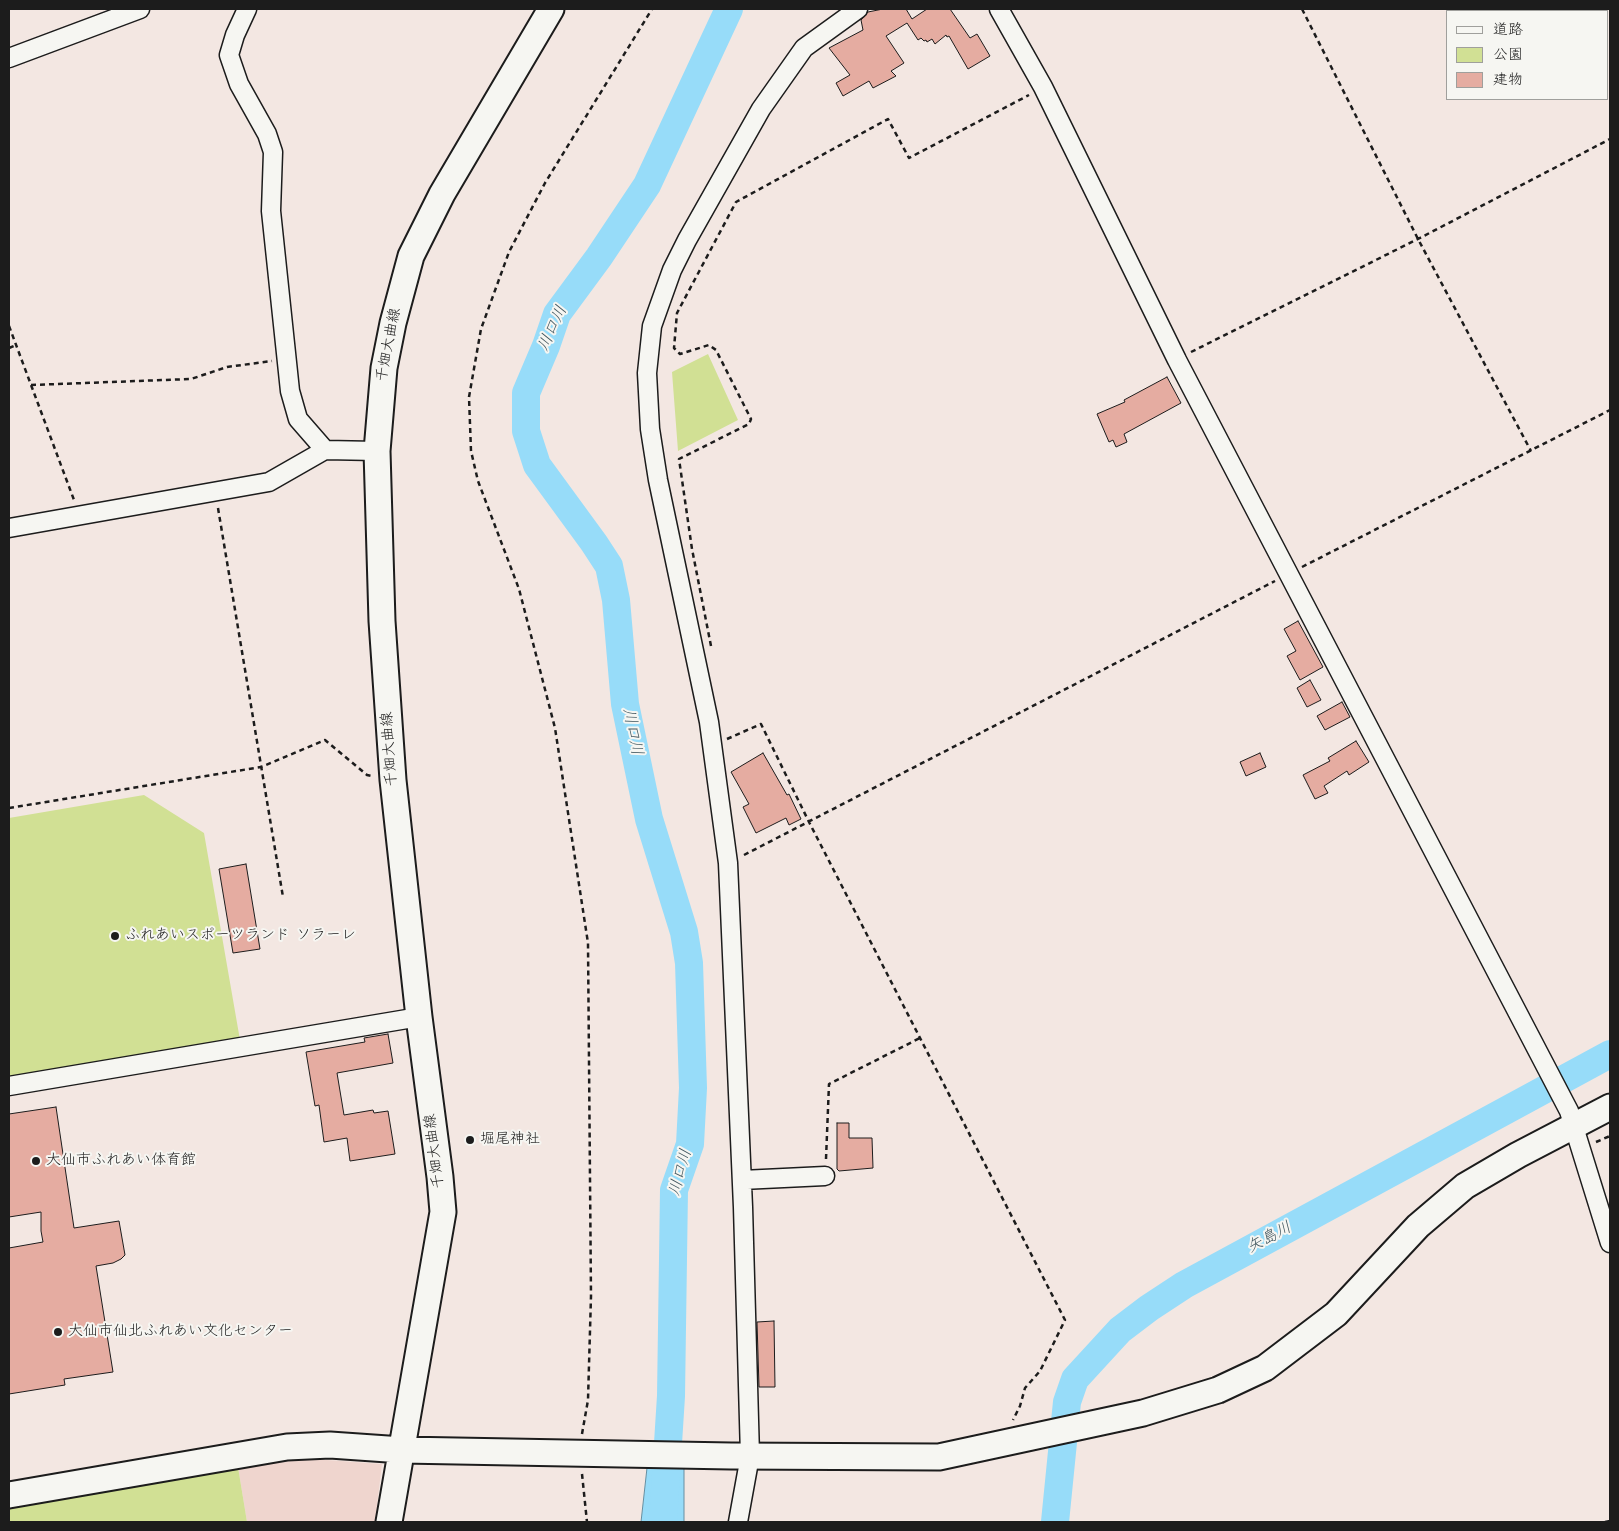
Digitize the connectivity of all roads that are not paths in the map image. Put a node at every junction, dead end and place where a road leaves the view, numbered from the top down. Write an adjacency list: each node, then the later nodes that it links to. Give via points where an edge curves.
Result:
1 (140, 9): 6 (street)
2 (247, 9): 7 (street, via 229,55 239,84 267,134 273,152 271,211 290,391 298,419)
3 (551, 9): 8 (street, 千畑大曲線, via 442,194 411,256 392,323 384,368)
4 (858, 9): 15 (street, via 804,48 761,110 672,270 652,326 647,373 650,429 658,480 709,722 728,863)
5 (999, 9): 13 (street, via 1043,87 1177,360)
6 (9, 58)
7 (325, 450): 8 (street); 9 (street, via 269,482)
8 (377, 451): 10 (street, 千畑大曲線, via 382,622 393,780)
9 (9, 528)
10 (419, 1017): 11 (street); 17 (street, 千畑大曲線, via 443,1212)
11 (9, 1086)
12 (1610, 1108): 13 (street)
13 (1572, 1119): 16 (street); 18 (street, via 1465,1186 1418,1226 1336,1314 1265,1368 1218,1390 1143,1413 939,1457)
14 (825, 1176): 15 (street)
15 (742, 1180): 18 (street)
16 (1610, 1244)
17 (402, 1450): 18 (street); 19 (street, via 330,1445 287,1447); 20 (street, 千畑大曲線)
18 (741, 1456): 21 (street)
19 (9, 1494)
20 (389, 1522)
21 (738, 1522)

